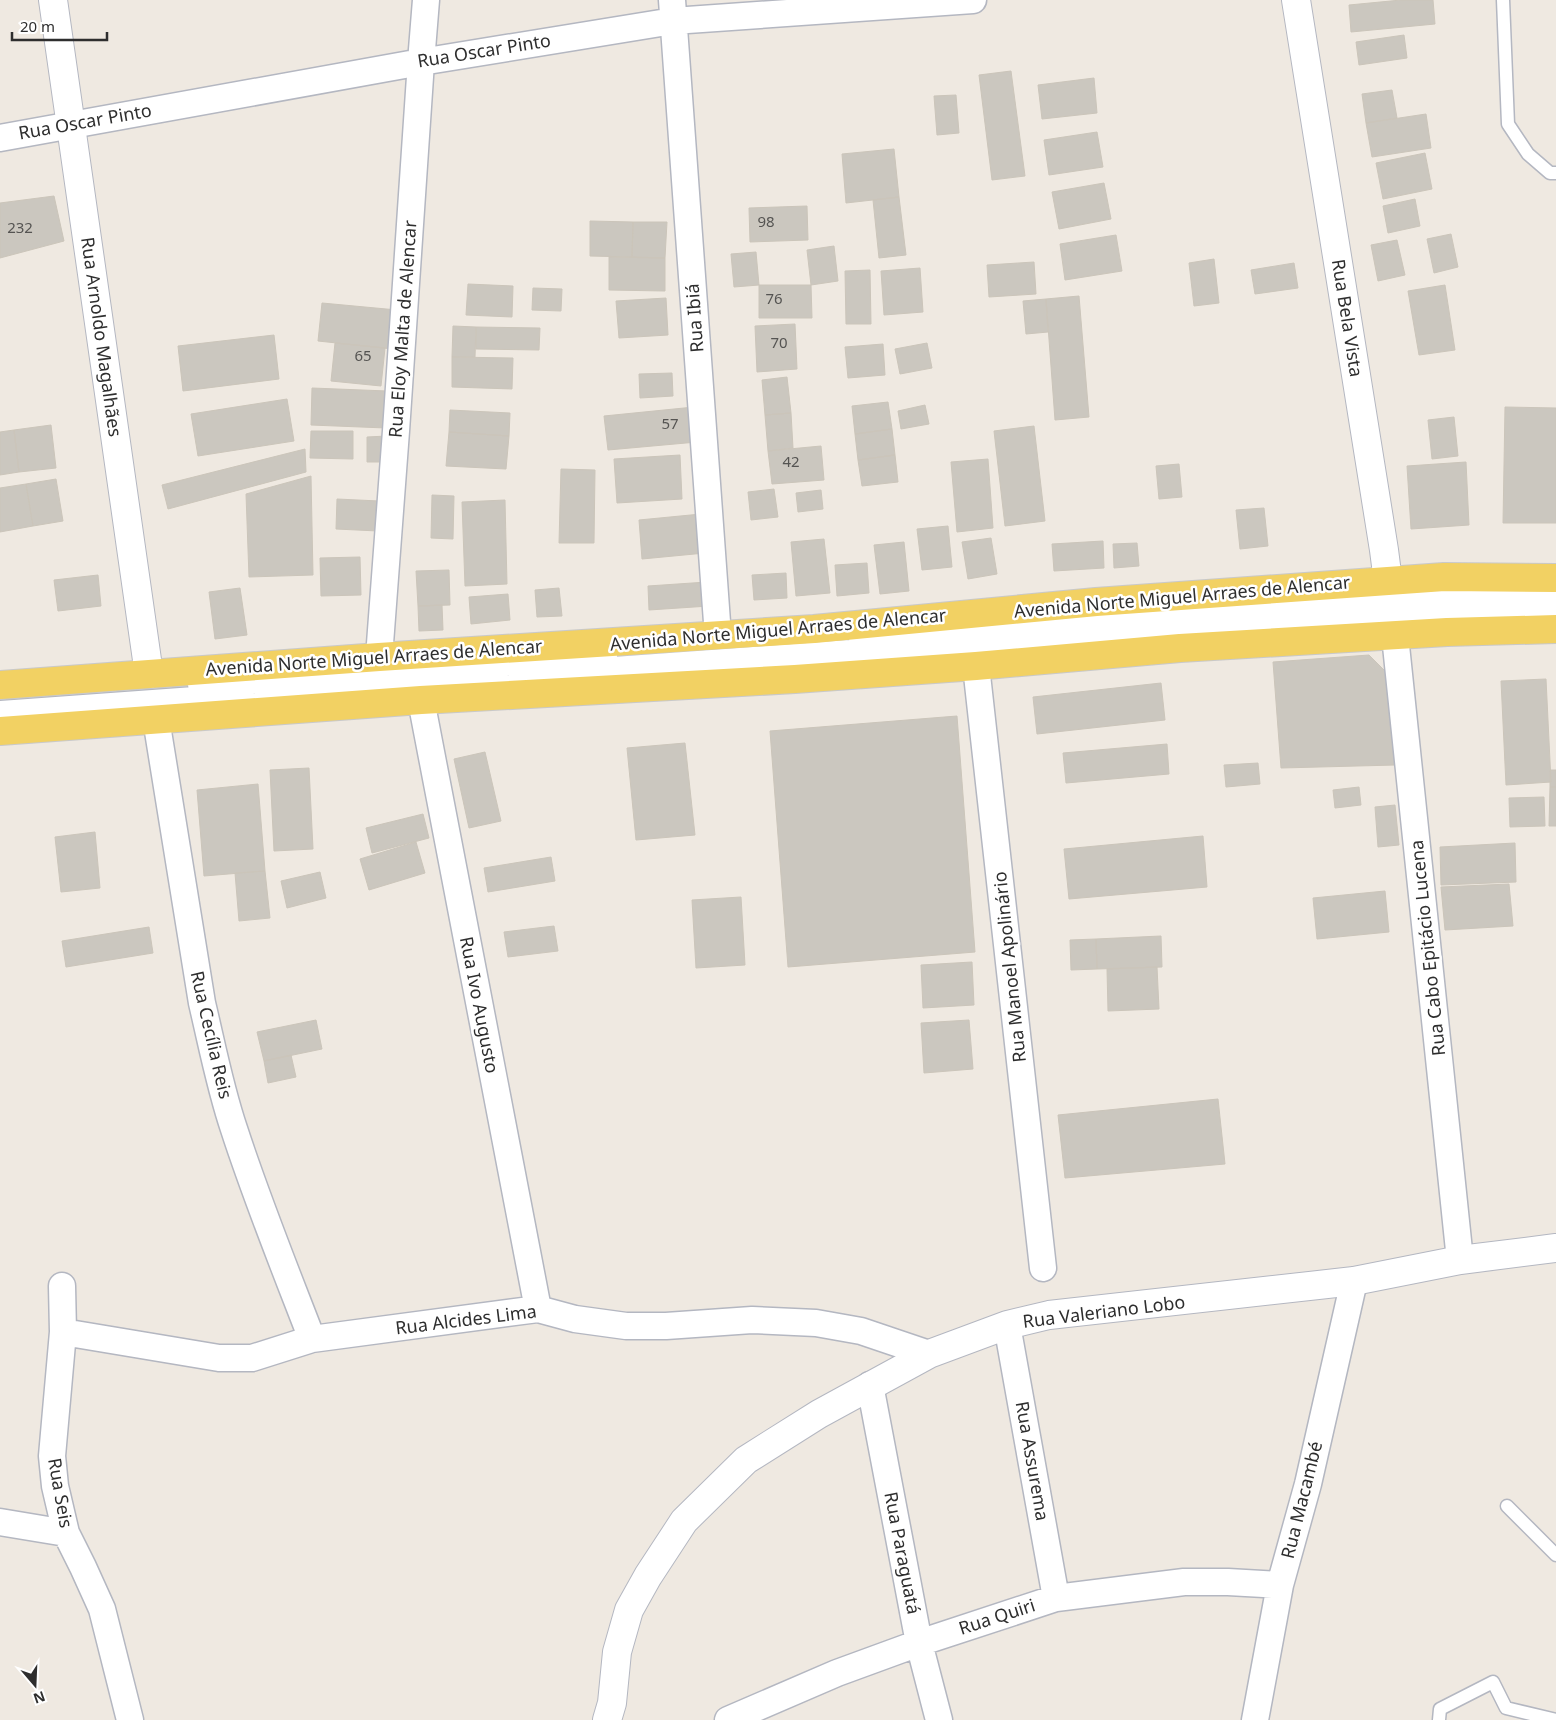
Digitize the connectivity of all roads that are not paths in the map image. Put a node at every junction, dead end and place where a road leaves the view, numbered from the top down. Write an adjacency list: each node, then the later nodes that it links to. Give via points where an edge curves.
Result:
1 (54, 0): 8 (street, Rua Arnoldo Magalhães)
2 (426, 0): 7 (street, Rua Eloy Malta de Alencar)
3 (973, 0): 6 (street, Rua Oscar Pinto)
4 (1296, 0): 12 (street, Rua Bela Vista)
5 (1502, 0): 10 (lane, via 1508,124 1528,154 1550,173)
6 (673, 10): 7 (street, Rua Oscar Pinto); 17 (street, Rua Ibiá)
7 (420, 62): 8 (street, Rua Oscar Pinto); 18 (street, Rua Eloy Malta de Alencar, via 398,412)
8 (71, 125): 9 (street, Rua Oscar Pinto); 20 (street, Rua Arnoldo Magalhães)
9 (0, 138)
10 (1556, 173)
11 (1556, 578): 12 (main road, Avenida Norte Miguel Arraes de Alencar, via 1444,577)
12 (1388, 581): 15 (street, Rua Bela Vista); 17 (main road, Avenida Norte Miguel Arraes de Alencar, via 1096,602)
13 (1556, 592): 14 (street, via 1452,595 1454,617)
14 (1556, 613)
15 (1400, 626): 16 (main road, via 1447,632); 19 (main road); 28 (street, Rua Cabo Epitácio Lucena)
16 (1556, 629)
17 (718, 636): 18 (main road, Avenida Norte Miguel Arraes de Alencar)
18 (378, 657): 20 (main road, Avenida Norte Miguel Arraes de Alencar)
19 (976, 666): 23 (main road); 29 (street, Rua Manoel Apolinário)
20 (149, 674): 21 (main road, Avenida Norte Miguel Arraes de Alencar)
21 (0, 685)
22 (0, 698): 24 (street, via 818,642 1380,594 1380,618)
23 (421, 700): 25 (main road); 32 (street, Rua Ivo Augusto)
24 (0, 714)
25 (156, 719): 26 (main road); 35 (street, Rua Cecília Reis, via 202,1003 214,1056 233,1127)
26 (0, 731)
27 (1556, 1248): 28 (street, Rua Valeriano Lobo)
28 (1460, 1260): 30 (street, Rua Valeriano Lobo)
29 (1043, 1268)
30 (1354, 1281): 33 (street, Rua Valeriano Lobo, via 1050,1315); 42 (street, Rua Macambé, via 1308,1484)
31 (62, 1286): 34 (street, Rua Seis)
32 (538, 1309): 35 (street, Rua Alcides Lima); 36 (street, Rua Alcides Lima, via 576,1319 626,1326 752,1320 816,1323 861,1331)
33 (1007, 1325): 36 (street, Rua Valeriano Lobo); 43 (street, Rua Assurema)
34 (63, 1332): 35 (street, Rua Alcides Lima, via 235,1359 268,1354); 40 (street, Rua Seis, via 52,1456)
35 (312, 1339)
36 (929, 1354): 37 (street, Rua Valeriano Lobo)
37 (870, 1385): 44 (street, Rua Paraguatá); 46 (street, Rua Valeriano Lobo, via 746,1460 684,1522 629,1610 617,1652)
38 (1507, 1506): 41 (lane)
39 (0, 1522): 40 (street)
40 (66, 1533): 45 (street, Rua Seis, via 102,1609)
41 (1556, 1555)
42 (1280, 1585): 43 (street, Rua Quiri, via 1184,1582); 49 (street, Rua Macambé)
43 (1056, 1598): 44 (street, Rua Quiri)
44 (919, 1643): 47 (street, Rua Quiri, via 837,1673); 48 (street, Rua Paraguatá)
45 (130, 1720)
46 (607, 1720)
47 (728, 1720)
48 (939, 1720)
49 (1255, 1720)
50 (1439, 1720): 51 (lane, via 1440,1710 1493,1682 1506,1708)
51 (1556, 1720)

